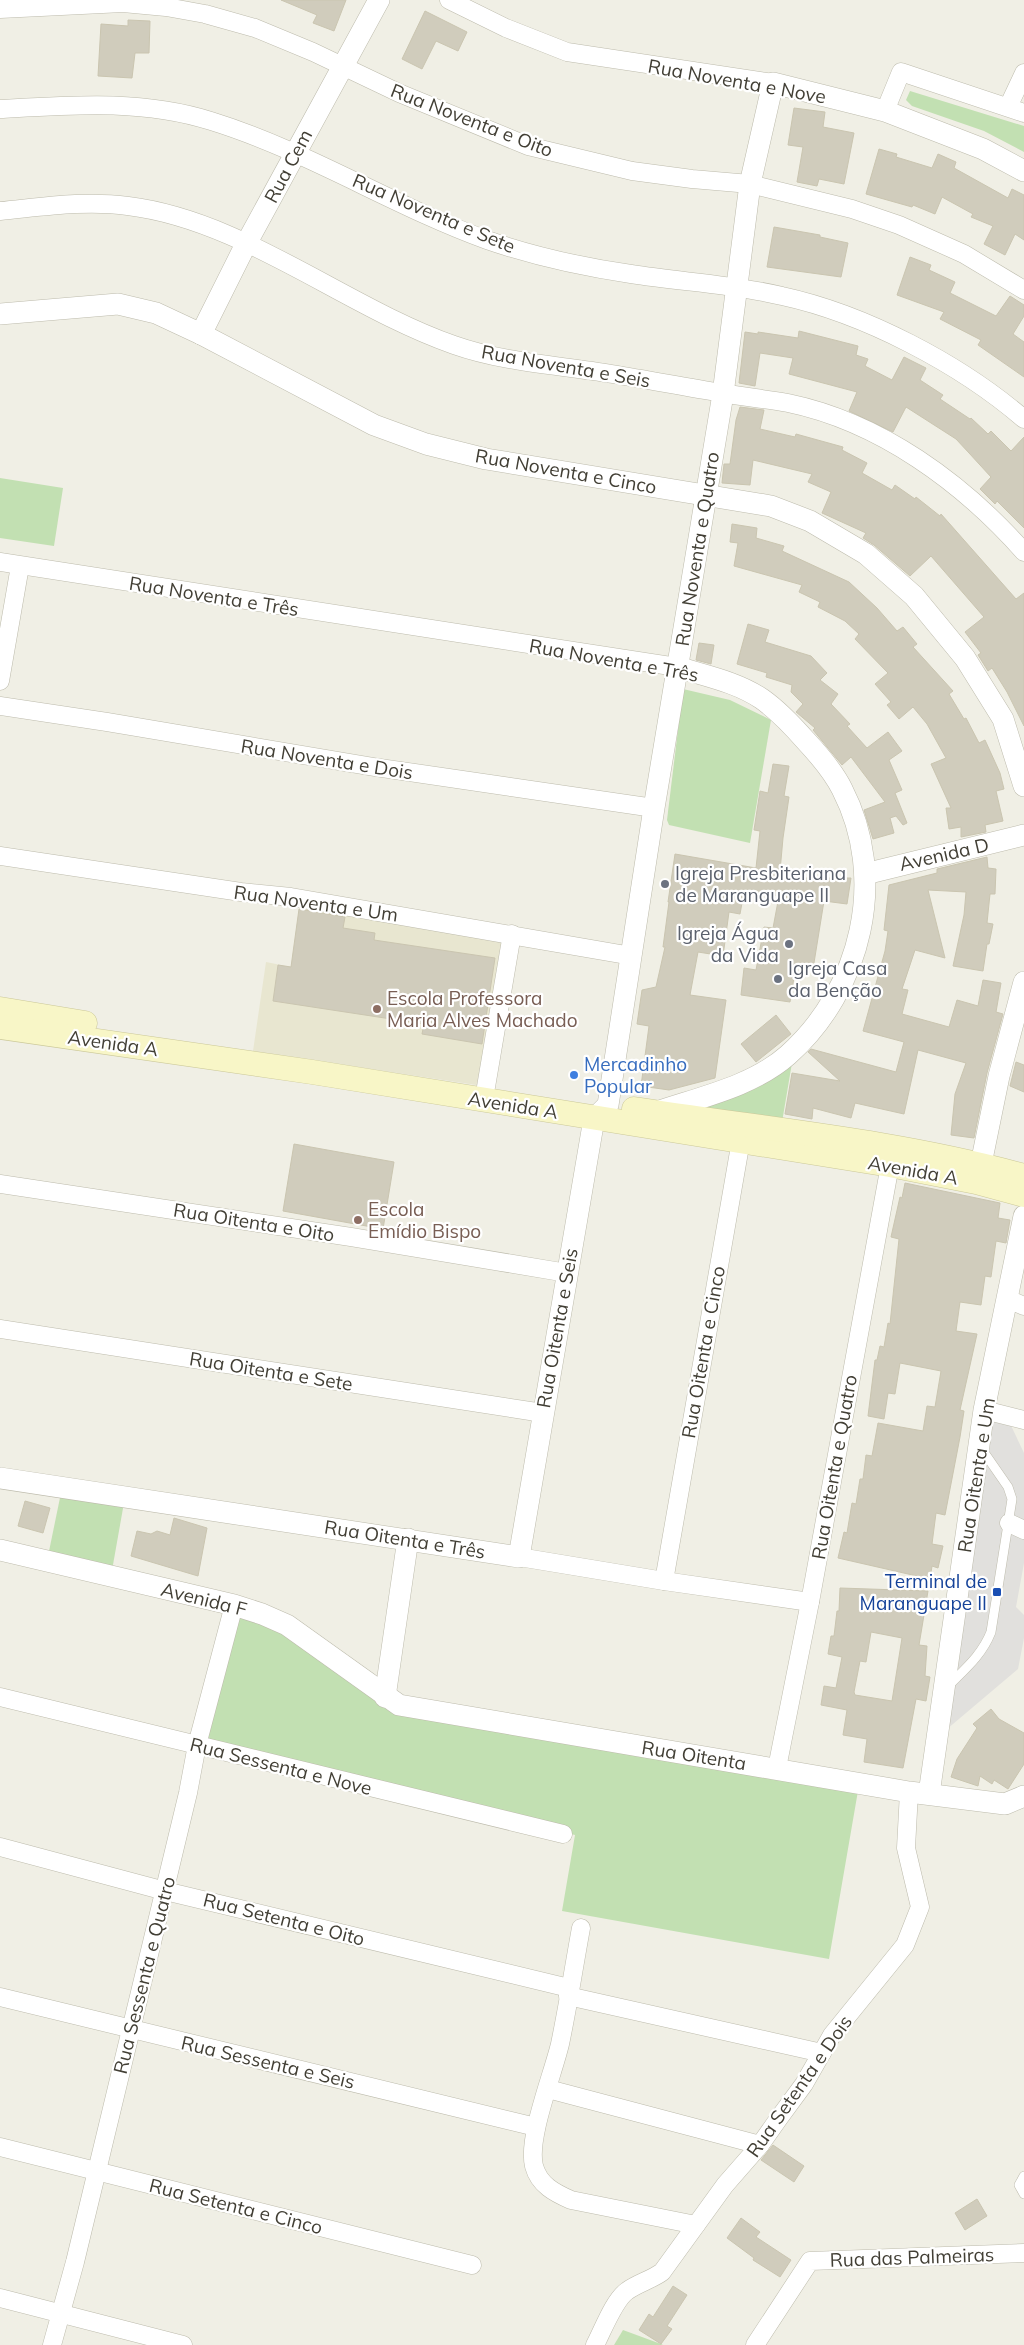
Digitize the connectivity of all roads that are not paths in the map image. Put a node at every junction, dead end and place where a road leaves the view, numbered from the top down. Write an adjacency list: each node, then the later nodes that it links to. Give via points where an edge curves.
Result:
1 (378, 0): 4 (street, Rua Cem)
2 (448, 0): 6 (street, Rua Noventa e Nove, via 567,52)
3 (0, 9): 4 (street, Rua Noventa e Oito, via 123,3 166,7 254,28)
4 (343, 66): 10 (street, Rua Cem); 12 (street, Rua Noventa e Oito, via 399,93 528,146 632,171)
5 (1024, 73): 8 (street)
6 (773, 83): 9 (street, Rua Noventa e Nove); 12 (street, Rua Noventa e Quatro)
7 (0, 109): 10 (street, Rua Noventa e Sete, via 93,104 144,107 210,120)
8 (1016, 110): 9 (street, via 901,72)
9 (885, 111): 11 (street, Rua Noventa e Nove, via 983,149)
10 (296, 153): 14 (street, Rua Cem); 15 (street, Rua Noventa e Sete, via 402,204 488,240 557,260 628,274)
11 (1024, 171)
12 (750, 184): 15 (street, Rua Noventa e Quatro); 16 (street, Rua Noventa e Oito, via 852,209 899,225 964,254)
13 (0, 211): 14 (street, Rua Noventa e Seis, via 84,203 127,206 166,213)
14 (246, 244): 18 (street, Rua Cem); 19 (street, Rua Noventa e Seis, via 414,329 455,345 507,359)
15 (738, 288): 19 (street, Rua Noventa e Quatro); 20 (street, Rua Noventa e Sete, via 783,296 842,314 891,336 949,364)
16 (1024, 290)
17 (0, 314): 18 (street, Rua Noventa e Cinco, via 118,304 156,314)
18 (201, 334): 21 (street, Rua Noventa e Cinco, via 374,426 426,444 486,458)
19 (723, 394): 21 (street, Rua Noventa e Quatro); 22 (street, Rua Noventa e Seis, via 789,404 835,417 888,441 953,484)
20 (1024, 418)
21 (706, 495): 25 (street, Rua Noventa e Quatro); 28 (street, Rua Noventa e Cinco, via 771,506 810,521 866,554 914,596 965,658 1003,719)
22 (1024, 552)
23 (0, 562): 24 (street, Rua Noventa e Três)
24 (20, 566): 25 (street, Rua Noventa e Três); 26 (street)
25 (677, 668): 29 (street, Rua Noventa e Quatro); 32 (street, Rua Noventa e Três, via 736,685 761,698 786,718 842,788 855,819)
26 (0, 681)
27 (0, 706): 29 (street, Rua Noventa e Dois, via 384,769)
28 (1024, 786)
29 (654, 808): 34 (street, Rua Noventa e Quatro)
30 (1024, 835): 32 (street, Avenida D)
31 (0, 856): 33 (street, Rua Noventa e Um, via 291,897)
32 (865, 874): 40 (street, Rua Noventa e Três, via 866,900 858,945 828,1009 806,1036 788,1055 751,1079)
33 (512, 934): 34 (street, Rua Noventa e Um); 38 (street)
34 (632, 956): 39 (street, Rua Noventa e Quatro)
35 (1024, 982): 42 (street)
36 (0, 1009): 38 (main road, Avenida A)
37 (0, 1027): 39 (main road, Avenida A)
38 (486, 1086): 39 (main road, Avenida A)
39 (601, 1112): 40 (main road, Avenida A); 41 (main road, Avenida A); 48 (street, Rua Oitenta e Seis)
40 (657, 1112): 41 (main road, Avenida A)
41 (743, 1133): 42 (main road, Avenida A, via 892,1147); 43 (main road, Avenida A); 60 (street, Rua Oitenta e Cinco)
42 (980, 1164): 44 (main road, Avenida A)
43 (890, 1165): 46 (main road, Avenida A); 61 (street, Rua Oitenta e Quatro)
44 (1024, 1176)
45 (0, 1184): 48 (street, Rua Oitenta e Oito)
46 (1024, 1195)
47 (1024, 1216): 49 (street, Rua Oitenta e Um)
48 (567, 1273): 52 (street, Rua Oitenta e Seis)
49 (1016, 1303): 51 (street, Rua Oitenta e Um)
50 (0, 1329): 52 (street, Rua Oitenta e Sete)
51 (984, 1410): 53 (street); 54 (street, Rua Oitenta e Um)
52 (542, 1413): 59 (street, Rua Oitenta e Seis)
53 (1024, 1420)
54 (980, 1446): 56 (lane, via 1008,1487); 63 (street, Rua Oitenta e Um)
55 (0, 1478): 57 (street, Rua Oitenta e Três)
56 (1017, 1527): 63 (lane, via 985,1646)
57 (408, 1539): 59 (street, Rua Oitenta e Três); 65 (street)
58 (0, 1550): 62 (street, Avenida F)
59 (519, 1557): 60 (street, Rua Oitenta e Três)
60 (664, 1581): 61 (street, Rua Oitenta e Três)
61 (810, 1602): 67 (street, Rua Oitenta e Quatro)
62 (234, 1605): 65 (street, Avenida F, via 287,1625); 66 (street, Rua Sessenta e Quatro)
63 (944, 1689): 68 (street, Rua Oitenta e Um)
64 (0, 1697): 66 (street, Rua Sessenta e Nove)
65 (386, 1697): 67 (street, Rua Oitenta, via 399,1705 430,1712)
66 (197, 1745): 70 (street, Rua Sessenta e Nove); 72 (street, Rua Sessenta e Quatro)
67 (777, 1768): 68 (street, Rua Oitenta)
68 (919, 1793): 69 (street, Rua Oitenta); 77 (street, Rua Setenta e Dois, via 906,1848 920,1907 905,1945 850,2012)
69 (1015, 1800)
70 (562, 1834)
71 (0, 1847): 72 (street, Rua Setenta e Oito)
72 (165, 1891): 74 (street, Rua Setenta e Oito); 76 (street, Rua Sessenta e Quatro)
73 (581, 1928): 74 (street)
74 (569, 1992): 77 (street, Rua Setenta e Oito); 78 (street)
75 (0, 1997): 76 (street, Rua Sessenta e Seis)
76 (130, 2029): 79 (street, Rua Sessenta e Seis); 82 (street, Rua Sessenta e Quatro)
77 (822, 2053): 80 (street, Rua Setenta e Dois)
78 (548, 2089): 79 (street); 80 (street)
79 (536, 2126): 85 (street, via 534,2166 542,2182 552,2192 571,2200)
80 (760, 2145): 85 (street, Rua Setenta e Dois)
81 (0, 2147): 82 (street, Rua Setenta e Cinco)
82 (97, 2171): 87 (street, Rua Setenta e Cinco); 89 (street, Rua Sessenta e Quatro)
83 (1024, 2176): 84 (lane, via 1019,2185)
84 (1024, 2194)
85 (696, 2225): 92 (street, Rua Setenta e Dois, via 662,2272 625,2292)
86 (1024, 2253): 93 (street, Rua das Palmeiras, via 810,2260)
87 (472, 2265)
88 (0, 2298): 89 (street)
89 (60, 2314): 90 (street, Rua Sessenta e Quatro); 91 (street)
90 (52, 2345)
91 (183, 2345)
92 (595, 2345)
93 (756, 2345)

